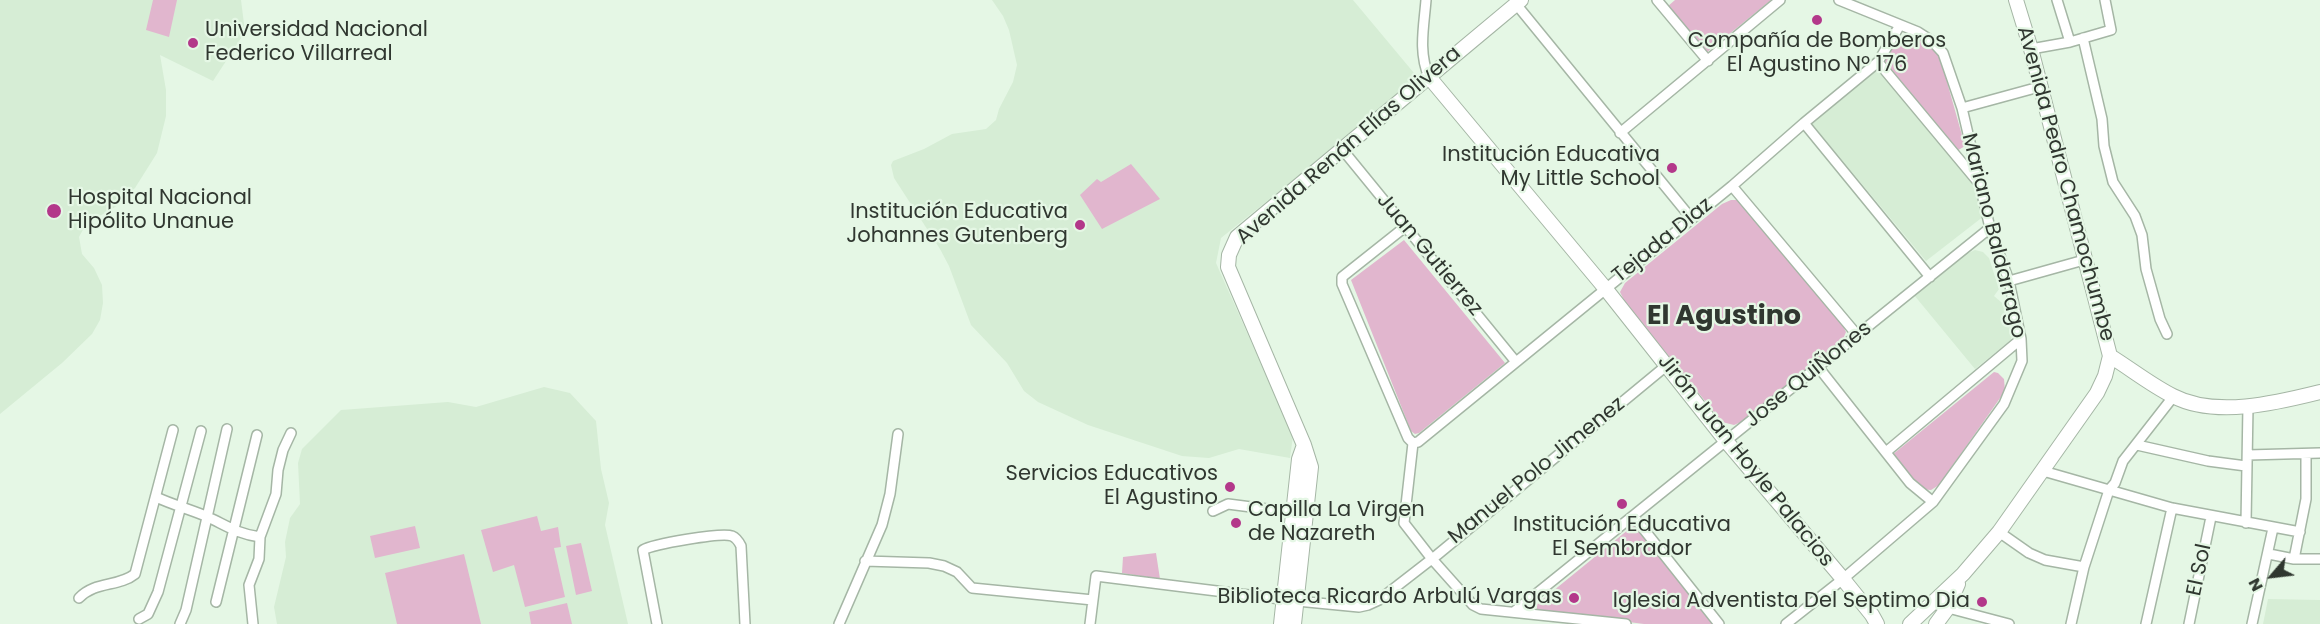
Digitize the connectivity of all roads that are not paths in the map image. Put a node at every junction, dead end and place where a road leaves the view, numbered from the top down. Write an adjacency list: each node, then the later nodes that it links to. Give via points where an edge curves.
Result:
1 (1426, 0): 16 (street, via 1422,49)
2 (1780, 0): 14 (street)
3 (1839, 0): 9 (street, Mariano Baldarrago)
4 (2016, 0): 13 (street, Avenida Pedro Chamochumbe)
5 (2056, 0): 12 (street)
6 (2104, 0): 11 (street, via 2111,30)
7 (1661, 1): 14 (street)
8 (1518, 2): 16 (street, Avenida Renán Elías Olivera); 20 (street)
9 (1859, 4): 10 (street, Mariano Baldarrago)
10 (1900, 25): 15 (street, Tejada Diaz); 18 (street, Mariano Baldarrago, via 1932,41 1942,53)
11 (2083, 38): 12 (street); 31 (street, via 2113,182 2142,235 2146,269)
12 (2070, 42): 13 (street)
13 (2031, 49): 17 (street, Avenida Pedro Chamochumbe)
14 (1708, 61): 20 (street)
15 (1878, 62): 19 (street, Tejada Diaz); 22 (street)
16 (1429, 77): 21 (street, Avenida Renán Elías Olivera); 30 (street, Jirón Juan Hoyle Palacios)
17 (2039, 87): 18 (street); 27 (street, Avenida Pedro Chamochumbe)
18 (1962, 108): 22 (street, Mariano Baldarrago)
19 (1804, 123): 23 (street, Tejada Diaz); 28 (street)
20 (1620, 133): 24 (street)
21 (1342, 149): 25 (street, Juan Gutierrez); 62 (street, Avenida Renán Elías Olivera, via 1237,237 1229,255 1228,267 1311,467)
22 (1981, 185): 26 (street, Mariano Baldarrago)
23 (1732, 186): 24 (street, Tejada Diaz); 32 (street)
24 (1691, 218): 30 (street, Tejada Diaz)
25 (1405, 227): 35 (street, Juan Gutierrez); 48 (street, via 1342,277 1342,284)
26 (1990, 228): 28 (street, Jose QuiÑones); 29 (street, Mariano Baldarrago)
27 (2084, 260): 29 (street); 34 (street, Avenida Pedro Chamochumbe)
28 (1930, 277): 32 (street, Jose QuiÑones)
29 (2009, 280): 33 (street, Mariano Baldarrago)
30 (1605, 288): 35 (street, Tejada Diaz); 36 (street, Jirón Juan Hoyle Palacios)
31 (2167, 334)
32 (1858, 336): 37 (street, Jose QuiÑones)
33 (2021, 339): 50 (street); 58 (street, Mariano Baldarrago, via 2022,361 2004,405)
34 (2110, 356): 39 (street); 55 (street, Avenida Pedro Chamochumbe, via 2097,393)
35 (1516, 362): 48 (street, Tejada Diaz)
36 (1666, 366): 47 (street, Jirón Juan Hoyle Palacios); 73 (street, Manuel Polo Jimenez)
37 (1819, 368): 47 (street, Jose QuiÑones); 50 (street)
38 (2320, 392): 40 (street)
39 (2173, 396): 40 (street, via 2200,406); 49 (street)
40 (2247, 406): 52 (street)
41 (227, 429): 63 (street)
42 (173, 430): 57 (street)
43 (201, 431): 59 (street)
44 (291, 433): 71 (street, via 278,470 276,494)
45 (898, 434): 76 (street, via 890,494)
46 (257, 435): 68 (street)
47 (1726, 441): 64 (street, Jose QuiÑones); 79 (street, Jirón Juan Hoyle Palacios)
48 (1413, 443): 73 (street, via 1403,518)
49 (2137, 445): 54 (street); 56 (street, via 2123,461)
50 (1886, 452): 58 (street, via 1910,483)
51 (2320, 453): 53 (street)
52 (2247, 455): 53 (street); 54 (street)
53 (2306, 455): 70 (street, via 2306,499)
54 (2246, 466): 66 (street)
55 (2043, 471): 56 (street); 69 (street, Avenida Pedro Chamochumbe)
56 (2109, 490): 60 (street); 77 (street)
57 (156, 497): 59 (street); 80 (street, via 135,574 129,579 98,585)
58 (1933, 502): 79 (street, Mariano Baldarrago)
59 (181, 508): 63 (street); 87 (street, via 158,592 148,614)
60 (2172, 508): 65 (street); 104 (street)
61 (1213, 511): 62 (street, via 1228,504)
62 (1296, 514): 82 (street, Avenida Renán Elías Olivera)
63 (207, 516): 68 (street); 89 (street)
64 (1634, 517): 86 (street, Jose QuiÑones); 98 (street)
65 (2211, 517): 66 (street); 105 (street, El Sol)
66 (2246, 522): 67 (street)
67 (2273, 528): 70 (street); 72 (street)
68 (233, 531): 71 (street); 83 (street)
69 (1999, 532): 77 (street, via 2045,560); 78 (street, Avenida Pedro Chamochumbe)
70 (2300, 532): 74 (street)
71 (260, 537): 90 (street, via 259,559 249,585)
72 (2269, 554): 74 (street); 106 (street)
73 (1432, 559): 82 (street, Manuel Polo Jimenez, via 1368,605); 86 (street, via 1473,605)
74 (2294, 559): 75 (street)
75 (2320, 559)
76 (866, 561): 81 (street, via 930,563 957,572 972,588); 93 (street)
77 (2084, 567): 103 (street)
78 (1963, 574): 84 (street, Avenida Pedro Chamochumbe); 85 (street, Avenida Pedro Chamochumbe)
79 (1843, 579): 99 (street, Mariano Baldarrago); 100 (street, Jirón Juan Hoyle Palacios)
80 (80, 598)
81 (1094, 600): 82 (street, Manuel Polo Jimenez, via 1095,576); 94 (street)
82 (1291, 601): 95 (street, Avenida Renán Elías Olivera); 96 (street, Avenida Renán Elías Olivera)
83 (216, 602)
84 (1933, 604): 85 (street); 88 (street, Avenida Pedro Chamochumbe)
85 (1947, 609): 101 (street, Avenida Pedro Chamochumbe); 102 (street)
86 (1515, 611): 97 (street)
87 (139, 619)
88 (1915, 623)
89 (180, 624)
90 (253, 624)
91 (657, 624): 92 (street, via 643,550 717,535 731,536 741,546)
92 (745, 624)
93 (839, 624)
94 (1090, 624)
95 (1281, 624)
96 (1294, 624)
97 (1626, 624)
98 (1719, 624)
99 (1786, 624)
100 (1877, 624)
101 (1936, 624)
102 (2009, 624)
103 (2071, 624)
104 (2146, 624)
105 (2189, 624)
106 (2252, 624)

